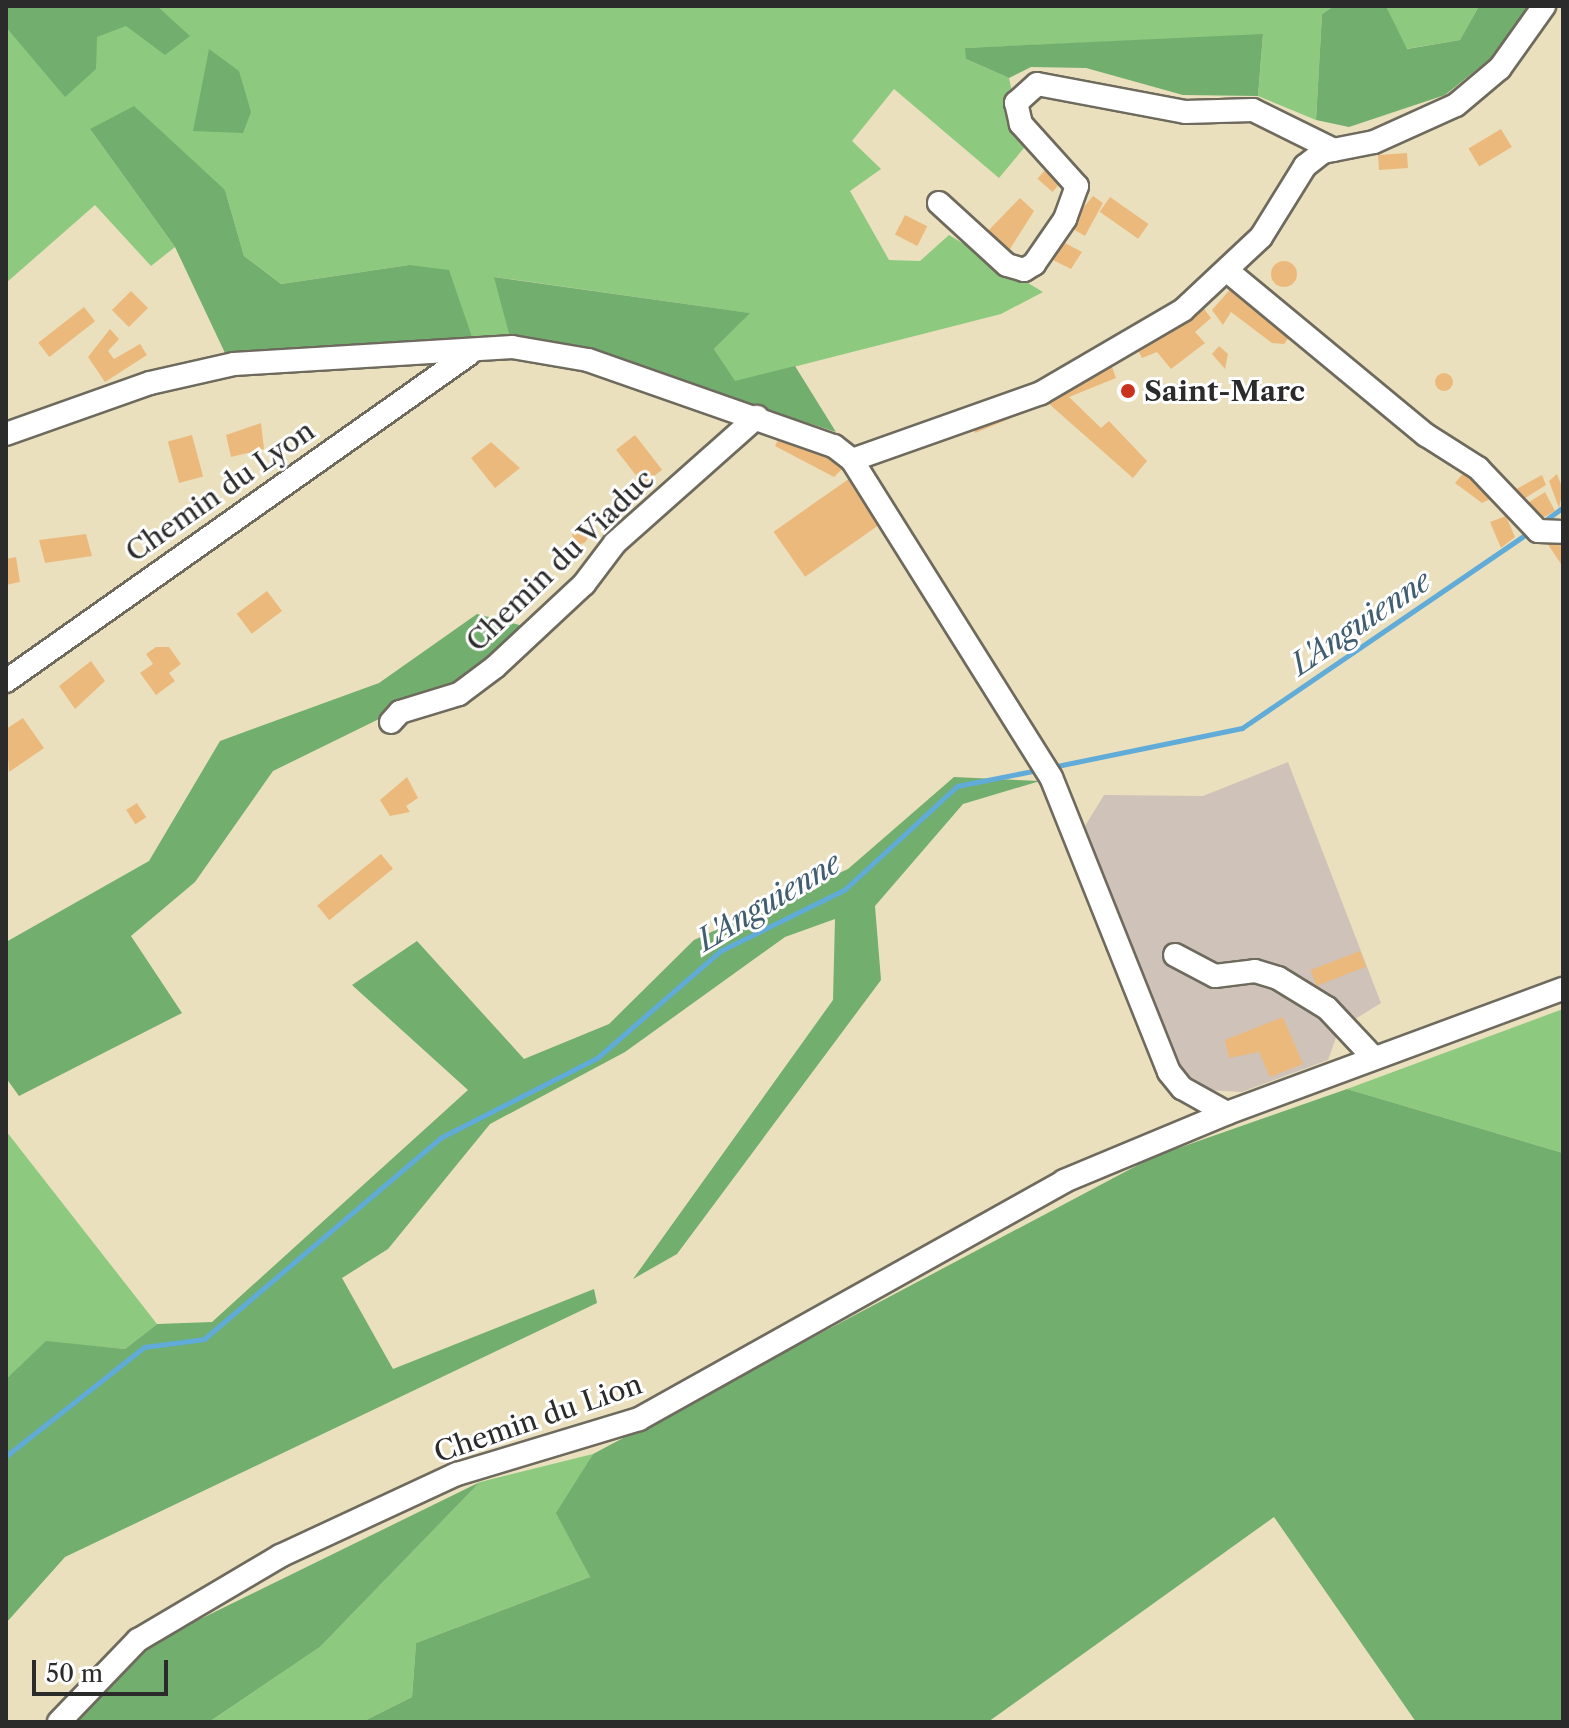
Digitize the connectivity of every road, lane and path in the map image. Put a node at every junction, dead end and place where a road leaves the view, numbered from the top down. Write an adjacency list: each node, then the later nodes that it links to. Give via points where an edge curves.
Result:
1 (1544, 6): 2 (street, via 1500,68 1456,105 1374,142)
2 (1334, 150): 3 (street, via 1253,110 1185,112 1037,84 1016,103 1021,124 1077,186 1065,219 1034,264 1024,270 1007,265); 4 (street, via 1305,166)
3 (939, 203)
4 (1230, 273): 8 (street, via 1183,310 1041,393); 9 (street, via 1426,435 1478,468 1534,527)
5 (471, 353): 6 (street, via 512,347 563,354); 7 (street, via 234,364 150,383); 10 (street, Chemin du Lyon)
6 (757, 417): 8 (street, via 834,446); 11 (street, Chemin du Viaduc, via 615,543 584,584 495,667 459,694 400,712)
7 (6, 434)
8 (852, 460): 15 (street, via 1046,770 1169,1072 1182,1088)
9 (1563, 532)
10 (6, 681)
11 (391, 722)
12 (1175, 955): 14 (street, via 1215,976 1255,971 1278,978 1327,1008)
13 (1563, 989): 14 (street, Chemin du Lion)
14 (1374, 1058): 15 (street, Chemin du Lion)
15 (1227, 1113): 16 (street, Chemin du Lion, via 1064,1181 639,1419 457,1474 280,1556 138,1640)
16 (59, 1722)

